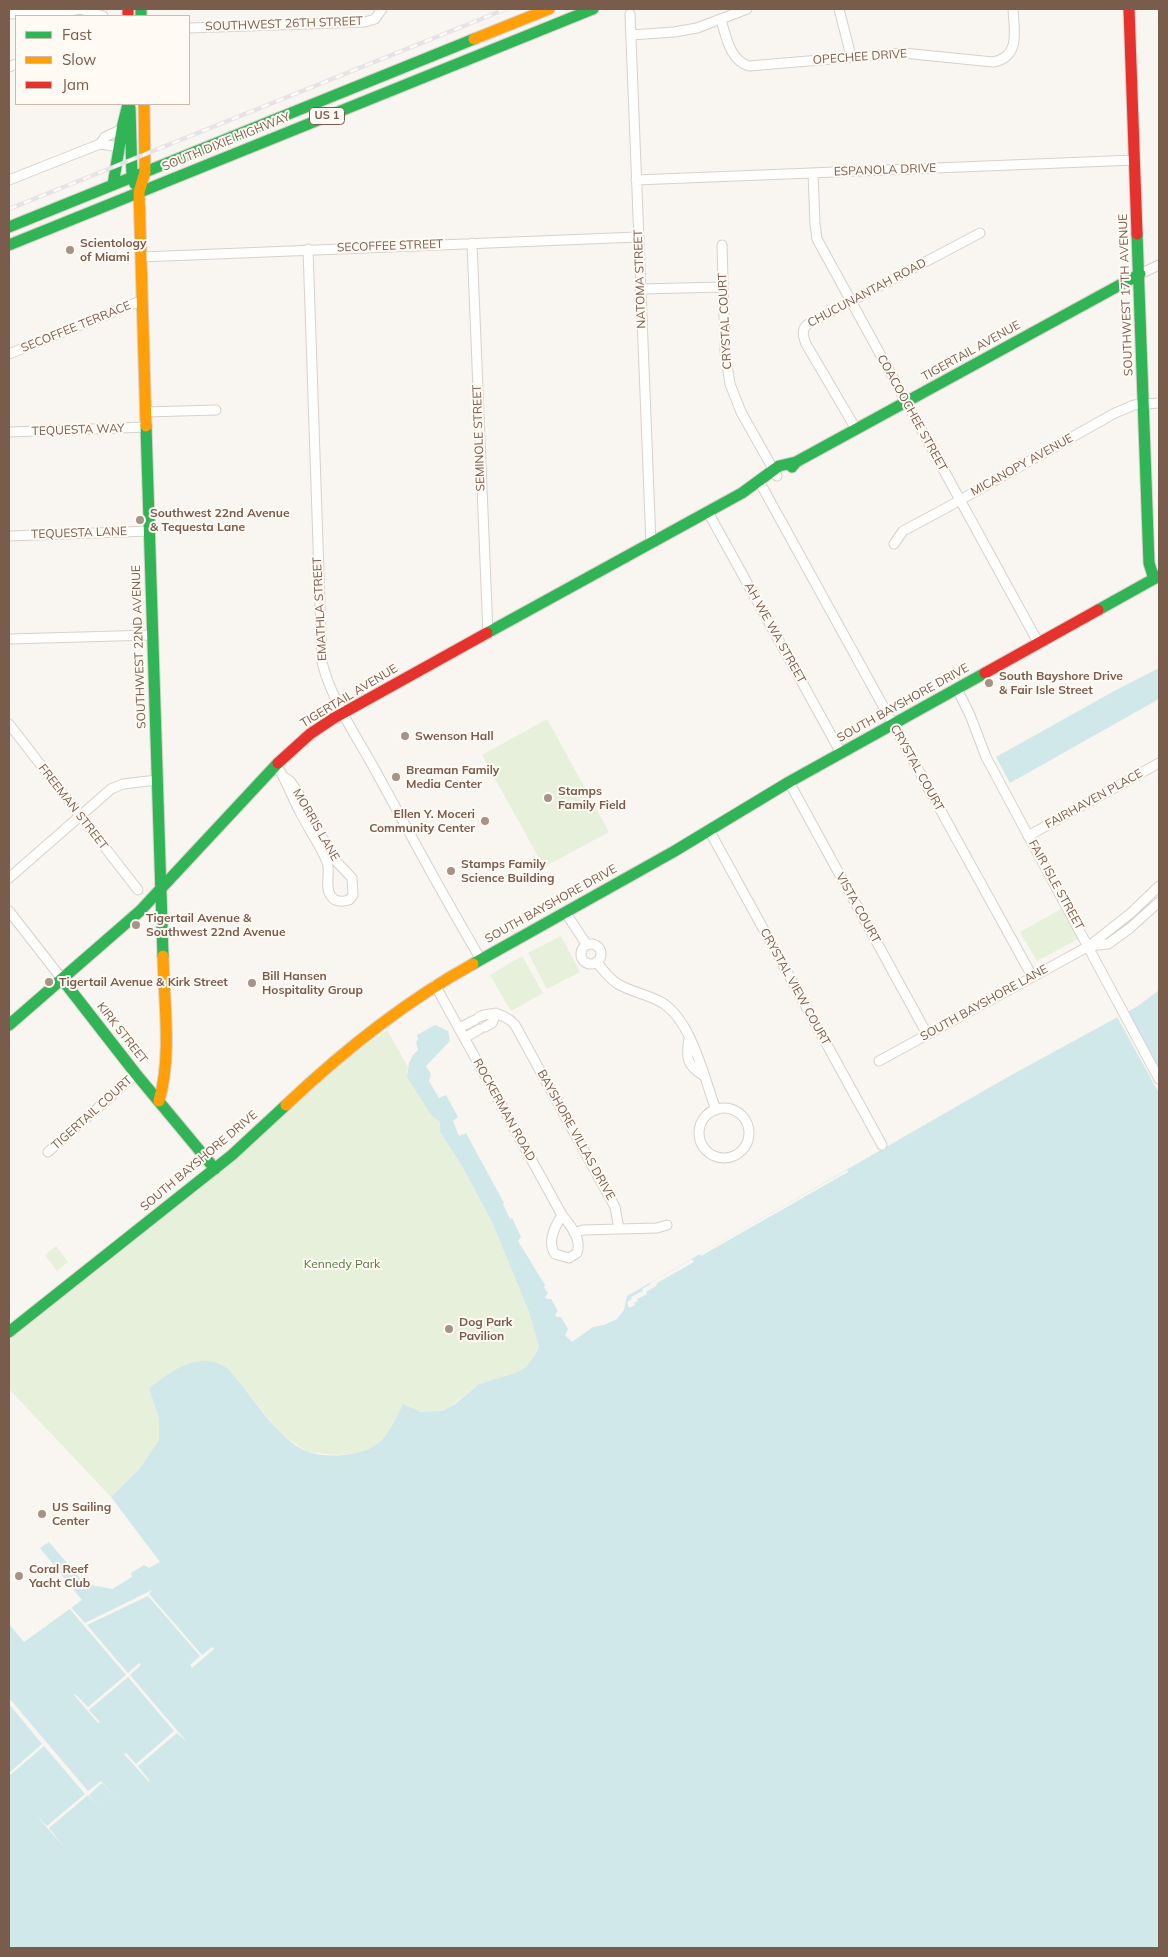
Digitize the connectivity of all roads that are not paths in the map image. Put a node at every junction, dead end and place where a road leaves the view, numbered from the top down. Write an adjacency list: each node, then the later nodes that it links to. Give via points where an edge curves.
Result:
1 (549, 9): 23 (main road, SOUTH DIXIE HIGHWAY / US 1)
2 (593, 9): 29 (main road, SOUTH DIXIE HIGHWAY / US 1)
3 (747, 9): 12 (street)
4 (839, 9): 15 (street)
5 (1013, 9): 15 (street, OPECHEE DRIVE, via 1013,45 1003,60 983,62 910,53)
6 (1129, 9): 22 (main road, SOUTHWEST 17TH AVENUE)
7 (380, 12): 13 (street, SOUTHWEST 26TH STREET, via 375,19 365,22)
8 (9, 14): 9 (street)
9 (73, 14): 11 (street, via 84,9)
10 (630, 14): 14 (street, NATOMA STREET)
11 (100, 15)
12 (721, 20): 14 (street, via 685,31); 15 (street, OPECHEE DRIVE, via 733,53 741,63 749,66)
13 (190, 28)
14 (631, 35): 27 (street, NATOMA STREET)
15 (851, 56)
16 (128, 105): 19 (main road)
17 (129, 105): 25 (main road, SOUTHWEST 22ND AVENUE)
18 (144, 105): 23 (main road, SOUTHWEST 22ND AVENUE)
19 (122, 129): 20 (street, via 105,137); 21 (main road)
20 (100, 144): 21 (street); 26 (street)
21 (120, 147): 28 (main road)
22 (1134, 160): 24 (street, ESPANOLA DRIVE); 39 (main road, SOUTHWEST 17TH AVENUE)
23 (146, 172): 25 (main road, SOUTH DIXIE HIGHWAY / US 1); 29 (main road, SOUTHWEST 22ND AVENUE)
24 (813, 173): 27 (street, ESPANOLA DRIVE); 43 (street, COACOOCHEE STREET, via 817,239)
25 (132, 177): 28 (main road, SOUTH DIXIE HIGHWAY / US 1); 29 (main road, SOUTHWEST 22ND AVENUE)
26 (9, 180)
27 (636, 180): 32 (street, NATOMA STREET)
28 (113, 185): 30 (main road, SOUTH DIXIE HIGHWAY / US 1)
29 (139, 192): 34 (main road, SOUTH DIXIE HIGHWAY / US 1); 37 (main road, SOUTHWEST 22ND AVENUE)
30 (9, 227)
31 (980, 233): 43 (street, CHUCUNANTAH ROAD)
32 (638, 237): 33 (street, SECOFFEE STREET); 41 (street, NATOMA STREET)
33 (472, 243): 36 (street, SECOFFEE STREET); 62 (street, SEMINOLE STREET)
34 (9, 245)
35 (722, 245): 40 (street, CRYSTAL COURT)
36 (308, 249): 37 (street, SECOFFEE STREET); 67 (street, EMATHLA STREET, via 320,651 325,674)
37 (142, 256): 42 (main road, SOUTHWEST 22ND AVENUE)
38 (1159, 265): 39 (street, TIGERTAIL AVENUE)
39 (1140, 274): 45 (main road, TIGERTAIL AVENUE); 47 (main road, SOUTHWEST 17TH AVENUE)
40 (723, 286): 41 (street); 53 (street, CRYSTAL COURT, via 725,352 730,384 741,412)
41 (640, 289): 59 (street, NATOMA STREET)
42 (142, 300): 44 (street, SECOFFEE TERRACE); 49 (main road, SOUTHWEST 22ND AVENUE)
43 (851, 302): 45 (street, COACOOCHEE STREET); 51 (street, CHUCUNANTAH ROAD, via 808,324 803,333 806,344)
44 (9, 354)
45 (906, 402): 51 (main road, TIGERTAIL AVENUE); 55 (street, COACOOCHEE STREET)
46 (1159, 403): 47 (street, MICANOPY AVENUE)
47 (1143, 404): 55 (street, MICANOPY AVENUE, via 1120,411); 61 (main road, SOUTHWEST 17TH AVENUE, via 1149,563)
48 (216, 410): 49 (street)
49 (146, 412): 50 (main road, SOUTHWEST 22ND AVENUE)
50 (147, 427): 52 (street, TEQUESTA WAY); 57 (main road, SOUTHWEST 22ND AVENUE)
51 (856, 429): 53 (main road, TIGERTAIL AVENUE, via 796,462 783,464)
52 (9, 432)
53 (775, 473): 54 (main road, TIGERTAIL AVENUE)
54 (760, 484): 56 (main road, TIGERTAIL AVENUE); 68 (street, CRYSTAL COURT)
55 (960, 500): 60 (street, MICANOPY AVENUE, via 903,531); 65 (street, COACOOCHEE STREET)
56 (708, 512): 59 (main road, TIGERTAIL AVENUE); 70 (street, AH WE WA STREET)
57 (150, 531): 58 (street, TEQUESTA LANE); 63 (main road, SOUTHWEST 22ND AVENUE)
58 (9, 536)
59 (651, 544): 62 (main road, TIGERTAIL AVENUE)
60 (894, 544)
61 (1156, 578): 65 (main road, SOUTH BAYSHORE DRIVE)
62 (488, 634): 67 (main road, TIGERTAIL AVENUE)
63 (152, 635): 64 (street); 74 (main road, SOUTHWEST 22ND AVENUE)
64 (9, 639)
65 (1039, 644): 66 (main road, SOUTH BAYSHORE DRIVE)
66 (957, 689): 68 (main road, SOUTH BAYSHORE DRIVE); 78 (street, FAIR ISLE STREET, via 983,751)
67 (344, 713): 72 (main road, TIGERTAIL AVENUE, via 305,738); 92 (street, EMATHLA STREET)
68 (894, 724): 70 (main road, SOUTH BAYSHORE DRIVE); 94 (street, CRYSTAL COURT)
69 (9, 726): 76 (street, FREEMAN STREET)
70 (841, 753): 75 (main road, SOUTH BAYSHORE DRIVE)
71 (1159, 763): 78 (street, FAIRHAVEN PLACE)
72 (276, 765): 73 (street, MORRIS LANE); 80 (main road, TIGERTAIL AVENUE)
73 (284, 778): 73 (street, MORRIS LANE, via 328,864 331,896 341,902 349,900 353,895 352,878 334,859 297,791)
74 (157, 780): 76 (street, via 115,786); 79 (main road, SOUTHWEST 22ND AVENUE)
75 (789, 782): 77 (main road, SOUTH BAYSHORE DRIVE); 100 (street, VISTA COURT)
76 (80, 816): 81 (street); 83 (street, FREEMAN STREET)
77 (709, 830): 88 (main road, SOUTH BAYSHORE DRIVE); 107 (street, CRYSTAL VIEW COURT)
78 (1028, 836): 91 (street, FAIR ISLE STREET)
79 (160, 857): 80 (main road); 84 (main road, SOUTHWEST 22ND AVENUE)
80 (182, 866): 84 (main road, TIGERTAIL AVENUE)
81 (9, 878)
82 (1159, 886): 91 (street, SOUTH BAYSHORE LANE)
83 (138, 890)
84 (161, 891): 87 (main road, TIGERTAIL AVENUE); 89 (main road, SOUTHWEST 22ND AVENUE)
85 (1159, 902): 91 (street, SOUTH BAYSHORE LANE, via 1108,944)
86 (9, 911): 95 (street, KIRK STREET)
87 (140, 911): 89 (main road); 95 (main road, TIGERTAIL AVENUE)
88 (565, 912): 90 (street); 92 (main road, SOUTH BAYSHORE DRIVE)
89 (162, 920): 105 (main road, SOUTHWEST 22ND AVENUE, via 166,1070)
90 (586, 945): 93 (street, via 599,948 600,957); 93 (street, via 582,952 583,960)
91 (1089, 946): 94 (street, SOUTH BAYSHORE LANE); 104 (street, FAIR ISLE STREET)
92 (480, 958): 96 (main road, SOUTH BAYSHORE DRIVE)
93 (596, 962): 106 (street, via 616,983 666,1005 679,1020 694,1044)
94 (1032, 976): 100 (street, SOUTH BAYSHORE LANE)
95 (62, 979): 98 (main road, TIGERTAIL AVENUE); 103 (main road, KIRK STREET)
96 (435, 985): 99 (street, ROCKERMAN ROAD); 109 (main road, SOUTH BAYSHORE DRIVE, via 334,1061)
97 (496, 1013): 99 (street, via 477,1018); 101 (street, via 492,1023); 112 (street, BAYSHORE VILLAS DRIVE, via 512,1022 532,1055 616,1207)
98 (9, 1025)
99 (459, 1028): 101 (street, ROCKERMAN ROAD)
100 (927, 1034): 102 (street, SOUTH BAYSHORE LANE)
101 (464, 1038): 110 (street, ROCKERMAN ROAD)
102 (879, 1061)
103 (136, 1074): 105 (main road, KIRK STREET); 108 (street, TIGERTAIL COURT)
104 (1159, 1079)
105 (159, 1101): 109 (main road, KIRK STREET)
106 (716, 1110): 106 (street, via 701,1124 701,1142 713,1155 731,1157 746,1145 748,1126 735,1111)
107 (882, 1144)
108 (48, 1152)
109 (215, 1169): 114 (main road, SOUTH BAYSHORE DRIVE)
110 (562, 1215): 113 (street, ROCKERMAN ROAD); 113 (street, via 552,1242 555,1254 569,1258 577,1254 579,1244)
111 (667, 1225): 112 (street)
112 (619, 1229): 113 (street)
113 (574, 1233)
114 (9, 1332)

